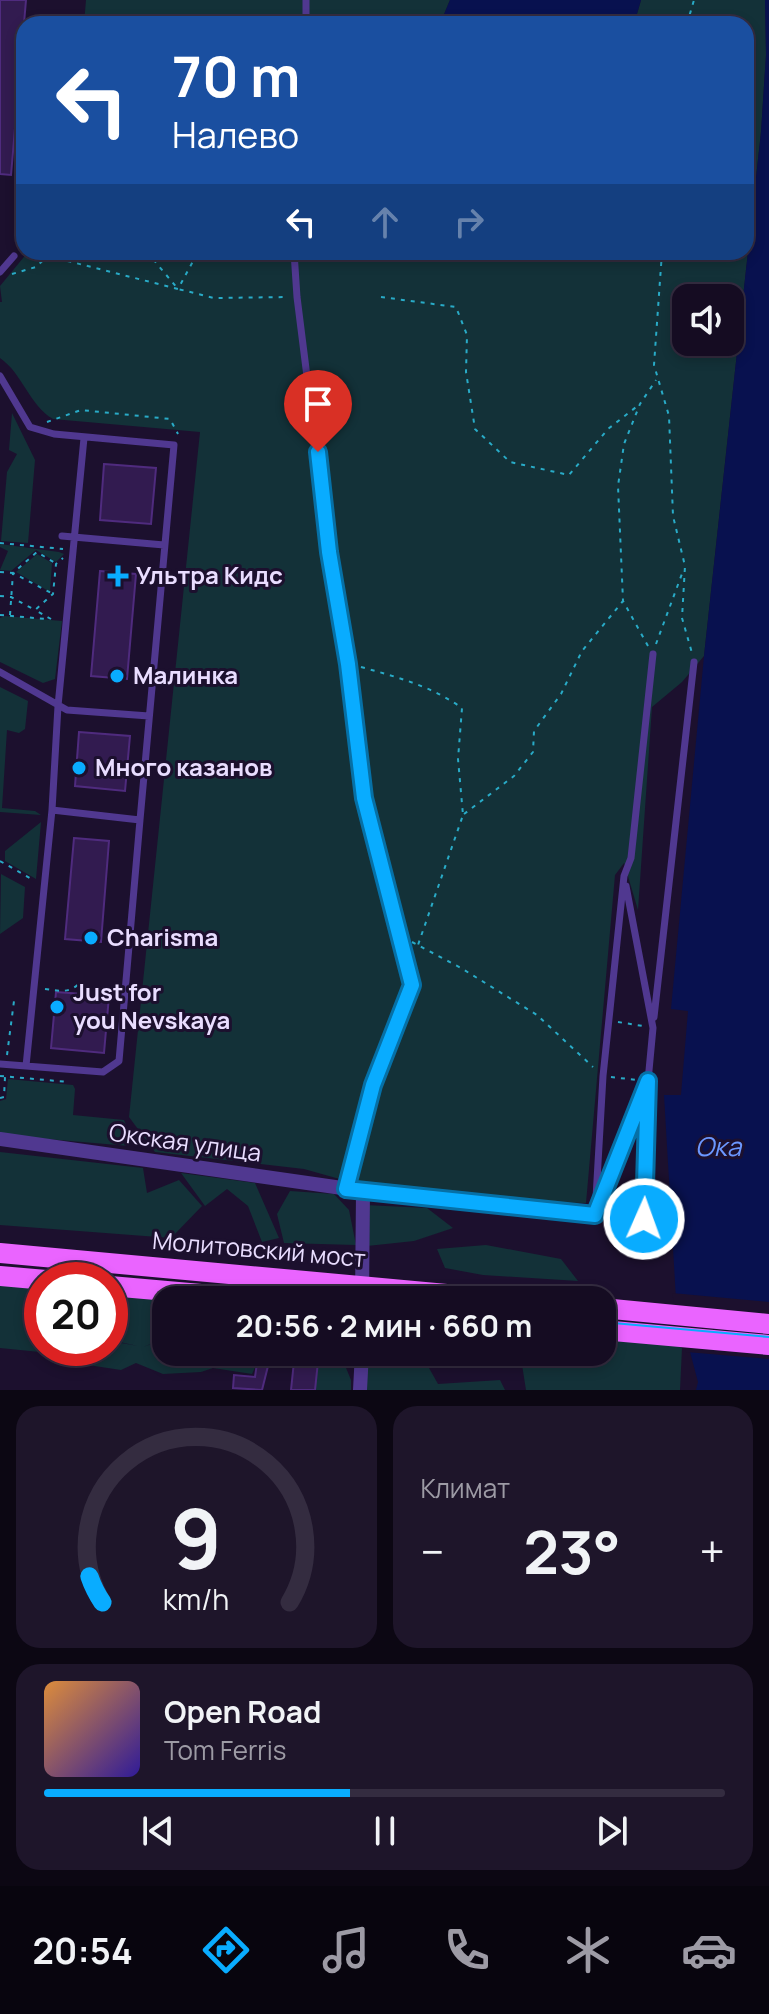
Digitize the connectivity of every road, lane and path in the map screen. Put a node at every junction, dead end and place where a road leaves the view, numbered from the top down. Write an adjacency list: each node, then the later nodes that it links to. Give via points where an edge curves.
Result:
1 (14, 256): 8 (lane)
2 (44, 260): 9 (path)
3 (64, 260): 10 (path)
4 (154, 260): 10 (path)
5 (194, 260): 10 (path)
6 (295, 260): 11 (lane)
7 (661, 260): 14 (path, via 654,365)
8 (0, 272)
9 (12, 274)
10 (178, 289): 11 (path, via 214,298)
11 (297, 297): 38 (lane)
12 (381, 297): 15 (path, via 456,307 467,335 466,372 475,429 510,462 569,475 608,429)
13 (0, 376): 16 (lane)
14 (658, 377): 15 (path); 26 (path, via 669,416 673,516)
15 (640, 404): 32 (path, via 624,444 618,486)
16 (30, 427): 17 (path, via 81,410 170,419); 18 (lane)
17 (178, 434)
18 (84, 438): 20 (lane); 22 (lane, via 174,445)
19 (62, 536): 20 (lane)
20 (74, 538): 22 (lane); 40 (lane)
21 (0, 543): 23 (path, via 63,549)
22 (164, 545): 41 (lane)
23 (67, 555): 24 (path); 25 (path)
24 (70, 559)
25 (56, 564): 28 (path, via 37,552); 29 (path)
26 (685, 566): 36 (path); 37 (path, via 682,618)
27 (0, 572): 28 (path)
28 (13, 573): 29 (path); 31 (path)
29 (53, 594): 33 (path)
30 (0, 596): 31 (path)
31 (11, 597): 33 (path); 35 (path)
32 (623, 601): 36 (path); 43 (path, via 582,651 561,694 534,731 533,752 514,776)
33 (35, 610): 35 (path, via 51,619)
34 (0, 615): 35 (path)
35 (10, 615)
36 (653, 654): 46 (lane, via 631,858)
37 (694, 662): 54 (lane)
38 (348, 664): 43 (path, via 409,680 462,708 458,759); 48 (lane, via 364,798)
39 (0, 672): 40 (lane)
40 (58, 706): 41 (lane); 42 (lane)
41 (149, 716): 44 (lane)
42 (52, 810): 44 (lane); 57 (lane)
43 (463, 815): 49 (path)
44 (140, 820): 57 (lane, via 119,1061 103,1072)
45 (0, 861): 47 (path)
46 (624, 876): 53 (lane); 54 (lane)
47 (38, 883)
48 (401, 936): 49 (path); 65 (lane, via 412,985 373,1085)
49 (418, 945): 60 (path, via 537,1015)
50 (81, 981): 51 (path, via 68,991)
51 (43, 989)
52 (14, 1001): 55 (path)
53 (609, 1021): 54 (path); 60 (lane)
54 (653, 1028): 61 (lane)
55 (7, 1055)
56 (0, 1064): 57 (lane)
57 (26, 1066)
58 (0, 1076): 59 (path)
59 (5, 1076): 62 (path); 63 (path)
60 (603, 1076): 61 (path); 67 (lane)
61 (648, 1081): 67 (lane); 68 (lane)
62 (69, 1082)
63 (0, 1098)
64 (0, 1139): 65 (street, Окская улица)
65 (346, 1189): 66 (street, Окская улица)
66 (363, 1191): 67 (lane); 73 (street)
67 (595, 1215)
68 (644, 1247)
69 (0, 1253): 72 (main road, Молитовский мост, bridge)
70 (0, 1276): 71 (main road)
71 (24, 1278)
72 (360, 1286)
73 (362, 1286)
74 (128, 1288): 75 (main road, Молитовский мост)
75 (152, 1290)
76 (616, 1309): 77 (main road)
77 (769, 1324)
78 (616, 1331): 79 (main road)
79 (769, 1345)
80 (361, 1366): 81 (street)
81 (360, 1390)

